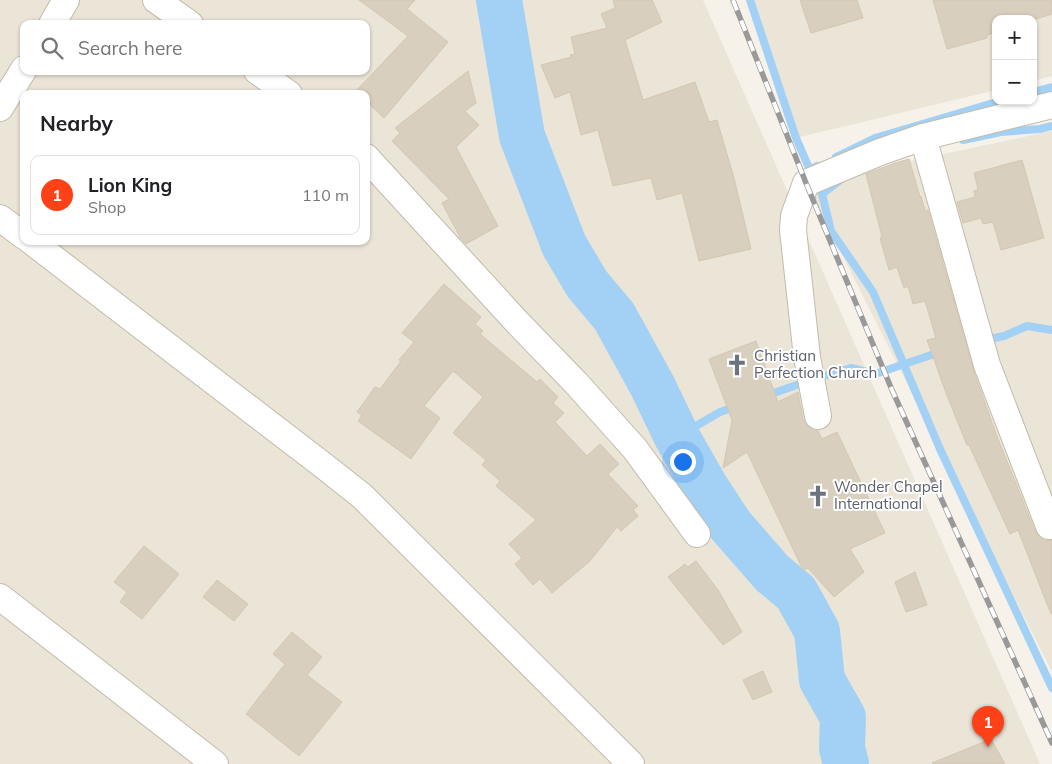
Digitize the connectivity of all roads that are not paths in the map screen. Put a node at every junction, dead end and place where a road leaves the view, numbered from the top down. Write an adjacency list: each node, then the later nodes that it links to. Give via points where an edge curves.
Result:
1 (66, 0): 3 (street)
2 (156, 0): 4 (street)
3 (54, 20)
4 (184, 20)
5 (20, 75): 9 (street)
6 (263, 75): 7 (street)
7 (283, 90)
8 (1052, 105): 10 (street)
9 (0, 108)
10 (923, 137): 15 (street, via 806,184 794,216 793,230 807,357); 16 (street, via 987,365)
11 (370, 161): 17 (street, via 635,449)
12 (0, 218): 13 (street)
13 (20, 233)
14 (36, 245): 20 (street, via 362,496)
15 (818, 416)
16 (1049, 526)
17 (697, 534)
18 (0, 596): 19 (street)
19 (215, 764)
20 (631, 764)

